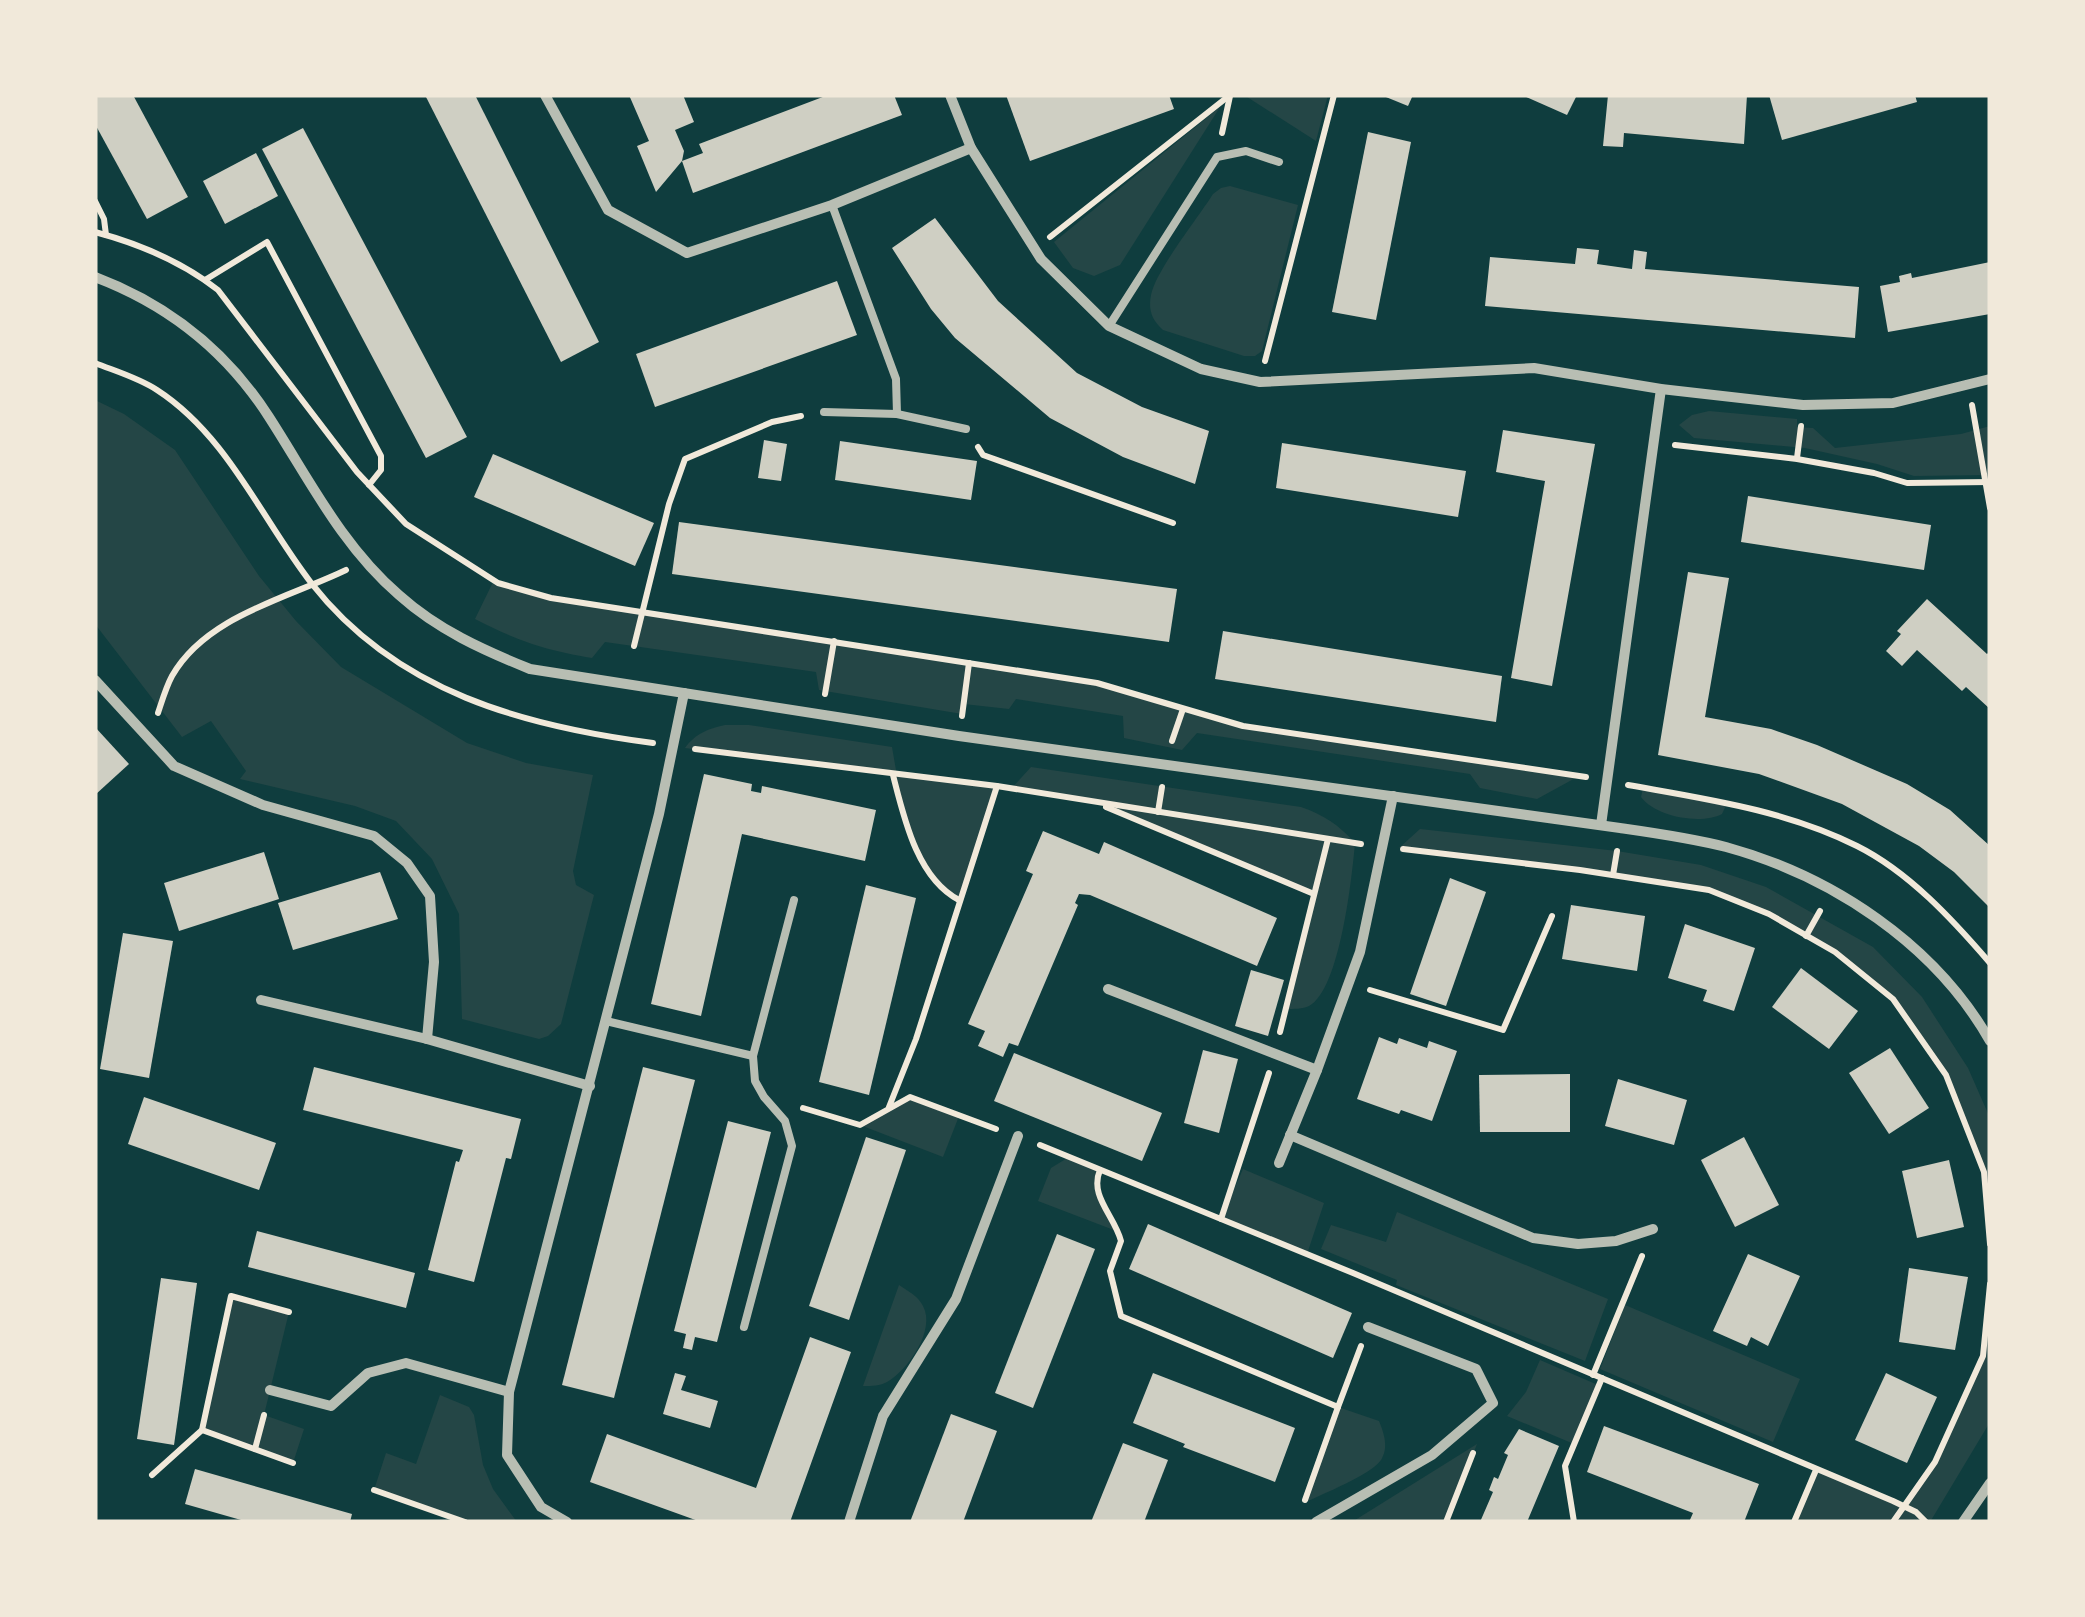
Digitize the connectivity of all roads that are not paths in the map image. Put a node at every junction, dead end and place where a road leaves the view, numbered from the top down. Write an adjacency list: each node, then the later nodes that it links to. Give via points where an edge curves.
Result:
1 (544, 95): 5 (street, via 608,210 687,254)
2 (950, 95): 3 (street)
3 (971, 148): 5 (street); 7 (street, via 1034,249)
4 (1280, 162): 7 (lane, via 1246,151 1217,158)
5 (832, 206): 11 (lane, via 896,379)
6 (95, 278): 14 (street, via 139,294 186,324 226,362 267,413 336,526 398,594 436,624 530,670)
7 (1109, 326): 9 (street, via 1202,369 1260,382 1534,368)
8 (1990, 379): 9 (street, via 1892,403 1803,405)
9 (1660, 388): 16 (street)
10 (824, 412): 11 (lane)
11 (897, 414): 12 (lane)
12 (966, 429)
13 (95, 680): 21 (street, via 174,766 263,805 374,836 407,862 430,896 434,962)
14 (684, 693): 15 (street); 20 (street)
15 (1393, 796): 16 (street); 24 (street, via 1350,984)
16 (1601, 825): 22 (street, via 1726,847 1832,890 1890,927 1934,968)
17 (794, 900): 23 (lane)
18 (1108, 989): 24 (street)
19 (261, 1000): 21 (street)
20 (606, 1021): 23 (lane); 25 (street)
21 (427, 1039): 25 (street)
22 (1990, 1041)
23 (753, 1056): 30 (lane, via 756,1082 785,1121 792,1146)
24 (1317, 1070): 26 (street)
25 (590, 1086): 33 (street)
26 (1290, 1135): 28 (street); 29 (street, via 1534,1238 1578,1244)
27 (1018, 1136): 36 (street, via 956,1300 883,1416)
28 (1278, 1163)
29 (1653, 1229)
30 (744, 1327)
31 (1368, 1327): 37 (street, via 1476,1369 1494,1403 1432,1455)
32 (270, 1390): 33 (street, via 331,1406 368,1373 406,1363)
33 (509, 1392): 35 (street, via 507,1455 541,1507)
34 (1990, 1483): 38 (street)
35 (567, 1522)
36 (849, 1522)
37 (1316, 1522)
38 (1963, 1522)

